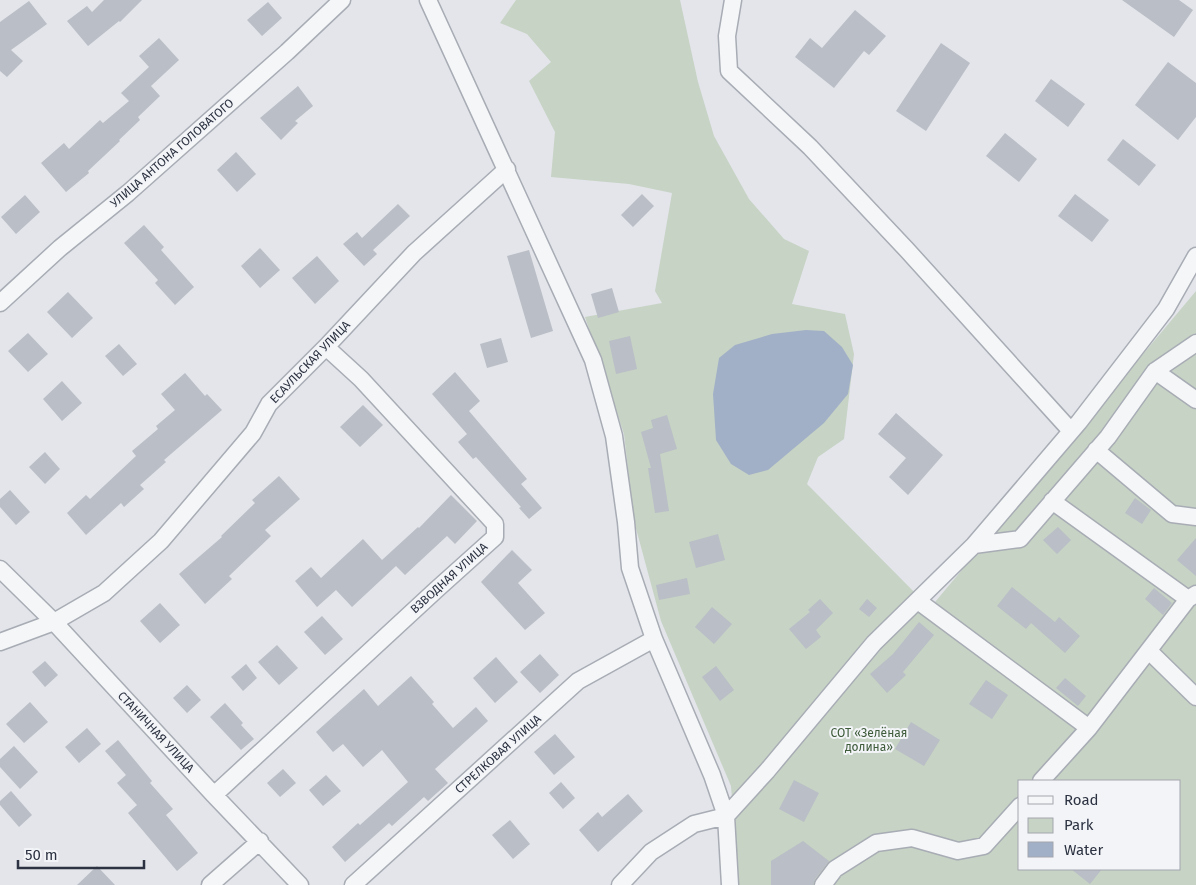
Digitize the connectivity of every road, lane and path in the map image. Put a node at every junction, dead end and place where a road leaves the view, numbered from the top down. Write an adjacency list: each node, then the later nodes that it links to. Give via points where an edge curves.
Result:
1 (342, 0): 6 (street, УЛИЦА АНТОНА ГОЛОВАТОГО, via 136,187 60,248)
2 (428, 0): 4 (street)
3 (733, 0): 11 (street, via 727,36 729,71 810,147)
4 (506, 169): 8 (street, ЕСАУЛЬСКАЯ УЛИЦА, via 414,253); 20 (street, via 593,360 614,436 630,568)
5 (1196, 256): 11 (street, via 1166,309)
6 (0, 303)
7 (1196, 343): 9 (street)
8 (326, 347): 19 (street, ЕСАУЛЬСКАЯ УЛИЦА, via 269,404 253,433 161,541 104,593); 26 (street, ВЗВОДНАЯ УЛИЦА, via 361,379 495,524 495,537)
9 (1155, 371): 10 (street); 12 (street)
10 (1196, 400)
11 (1071, 431): 15 (street)
12 (1096, 450): 13 (street); 14 (street, via 1172,514)
13 (1052, 501): 15 (street, via 1020,539); 17 (street)
14 (1196, 518)
15 (974, 545): 18 (street)
16 (0, 570): 19 (street, СТАНИЧНАЯ УЛИЦА)
17 (1192, 596): 22 (street)
18 (918, 601): 24 (street); 28 (street, via 874,643)
19 (54, 622): 21 (street, ЕСАУЛЬСКАЯ УЛИЦА); 26 (street, СТАНИЧНАЯ УЛИЦА)
20 (654, 639): 28 (street); 32 (street, СТРЕЛКОВАЯ УЛИЦА, via 578,681)
21 (0, 642)
22 (1149, 650): 23 (street); 24 (street)
23 (1196, 697)
24 (1089, 728): 25 (street)
25 (1042, 780)
26 (214, 795): 29 (street, СТАНИЧНАЯ УЛИЦА)
27 (1018, 808): 35 (street, via 984,846 958,851 912,838 876,843 835,869)
28 (726, 816): 33 (street, via 694,824 651,852); 34 (street)
29 (260, 841): 30 (street); 31 (street, СТАНИЧНАЯ УЛИЦА)
30 (210, 885)
31 (300, 885)
32 (353, 885)
33 (620, 885)
34 (730, 885)
35 (822, 885)

